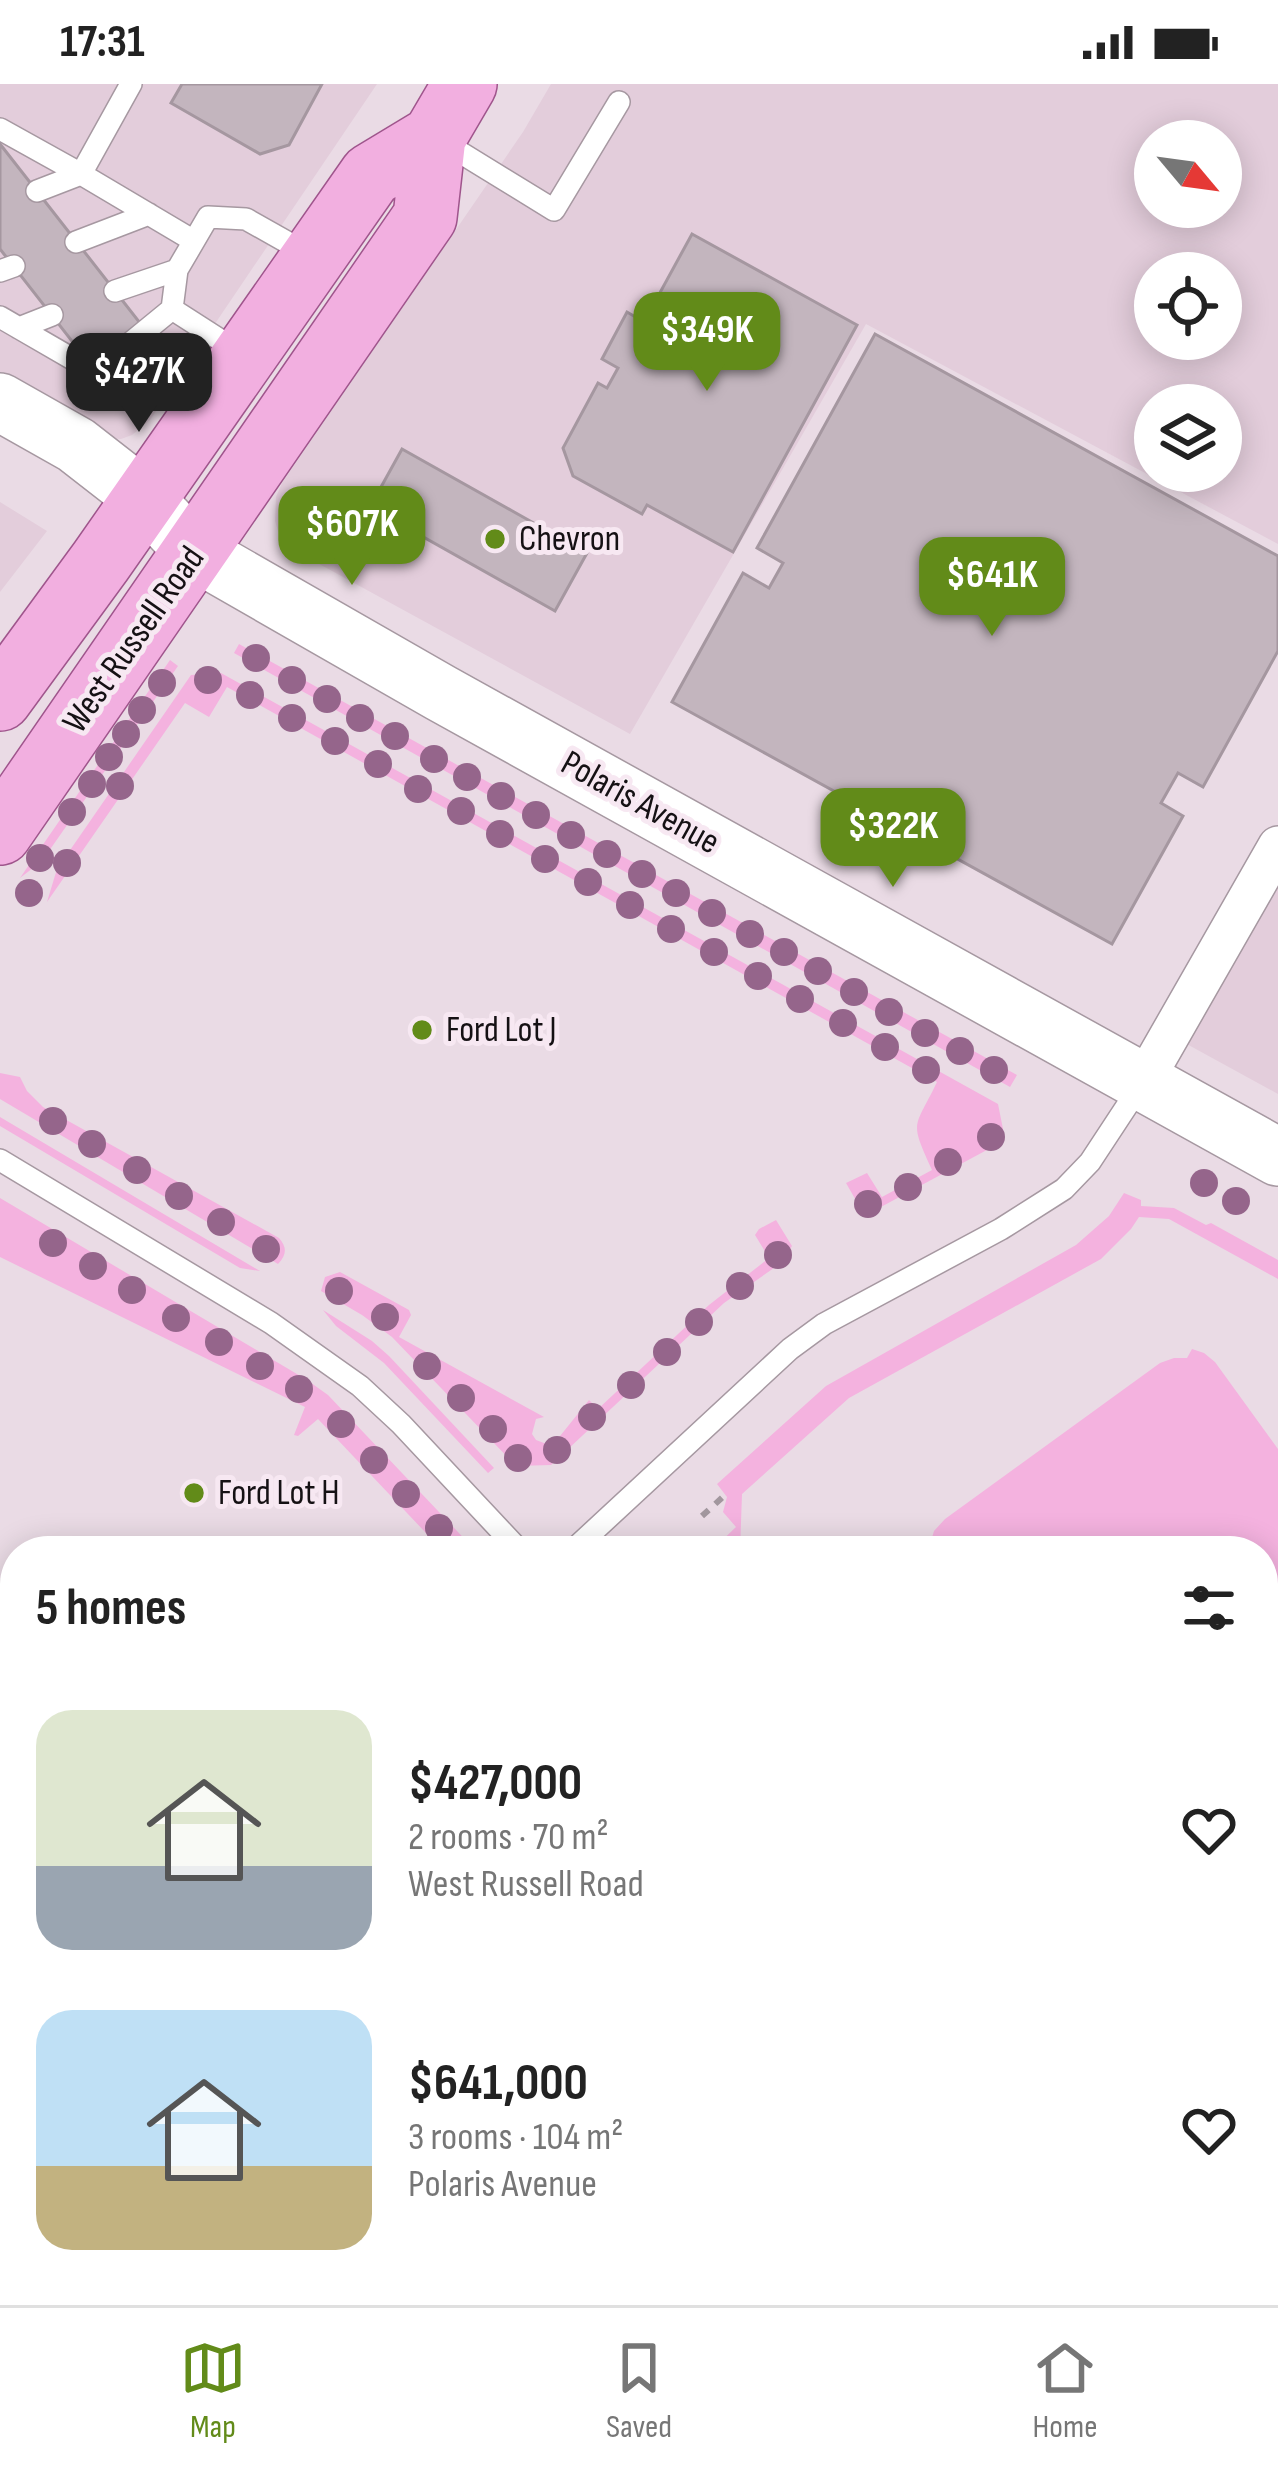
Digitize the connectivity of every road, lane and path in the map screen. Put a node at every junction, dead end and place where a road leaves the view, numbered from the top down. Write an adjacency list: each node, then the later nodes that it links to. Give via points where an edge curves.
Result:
1 (131, 84): 5 (lane)
2 (619, 101): 3 (lane, via 554,210)
3 (450, 110): 10 (main road, West Russell Road, via 370,176); 20 (main road, West Russell Road, via 425,217)
4 (0, 129): 5 (lane)
5 (81, 174): 6 (lane); 7 (lane)
6 (37, 190)
7 (148, 214): 8 (lane); 9 (lane)
8 (194, 241): 10 (lane, via 208,217 246,219); 11 (lane)
9 (76, 242)
10 (313, 257): 16 (main road, West Russell Road)
11 (177, 270): 12 (lane); 13 (lane)
12 (115, 291)
13 (172, 309): 15 (lane, via 95,372); 16 (lane)
14 (52, 315): 15 (lane)
15 (9, 323)
16 (245, 355): 19 (main road, West Russell Road)
17 (0, 402): 19 (street, Polaris Avenue, via 76,445)
18 (0, 443): 19 (street, via 58,476)
19 (144, 498): 20 (street, Polaris Avenue); 21 (main road, West Russell Road)
20 (195, 552): 22 (main road, West Russell Road); 24 (street, Polaris Avenue)
21 (0, 699)
22 (0, 833)
23 (1278, 846): 24 (street)
24 (1143, 1082): 25 (street, Polaris Avenue); 30 (lane, via 1064,1189 824,1324)
25 (1278, 1156)
26 (0, 1160): 29 (lane, via 271,1323 360,1386)
27 (724, 1496): 28 (path)
28 (702, 1516)
29 (506, 1536)
30 (588, 1536)

